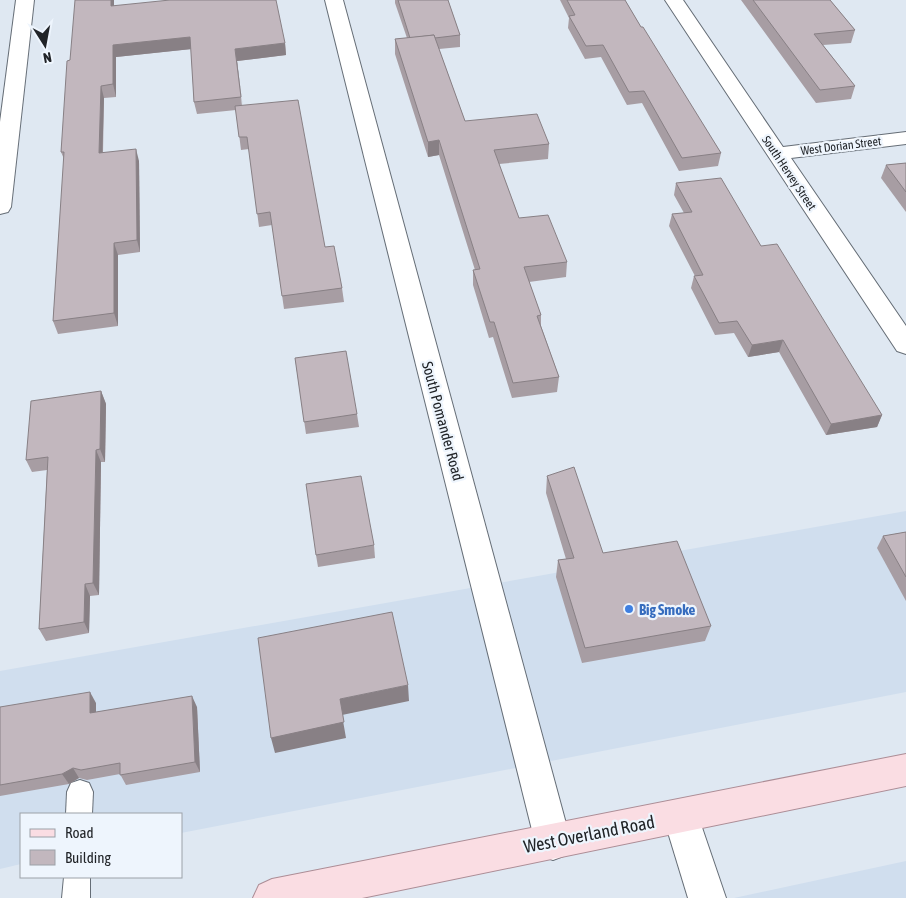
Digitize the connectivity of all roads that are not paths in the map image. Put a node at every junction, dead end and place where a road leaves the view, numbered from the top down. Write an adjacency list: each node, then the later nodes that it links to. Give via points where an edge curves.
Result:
1 (24, 0): 6 (street)
2 (334, 0): 10 (street, South Pomander Road)
3 (674, 0): 5 (street, South Hervey Street)
4 (906, 138): 5 (street, West Dorian Street)
5 (776, 154): 7 (street, South Hervey Street)
6 (0, 207)
7 (906, 345)
8 (906, 770): 9 (main road, West Overland Road)
9 (681, 816): 10 (main road, West Overland Road); 15 (street)
10 (553, 842): 12 (main road, West Overland Road)
11 (77, 878): 13 (lane)
12 (332, 892): 14 (main road, West Overland Road)
13 (76, 898)
14 (272, 898)
15 (707, 898)

